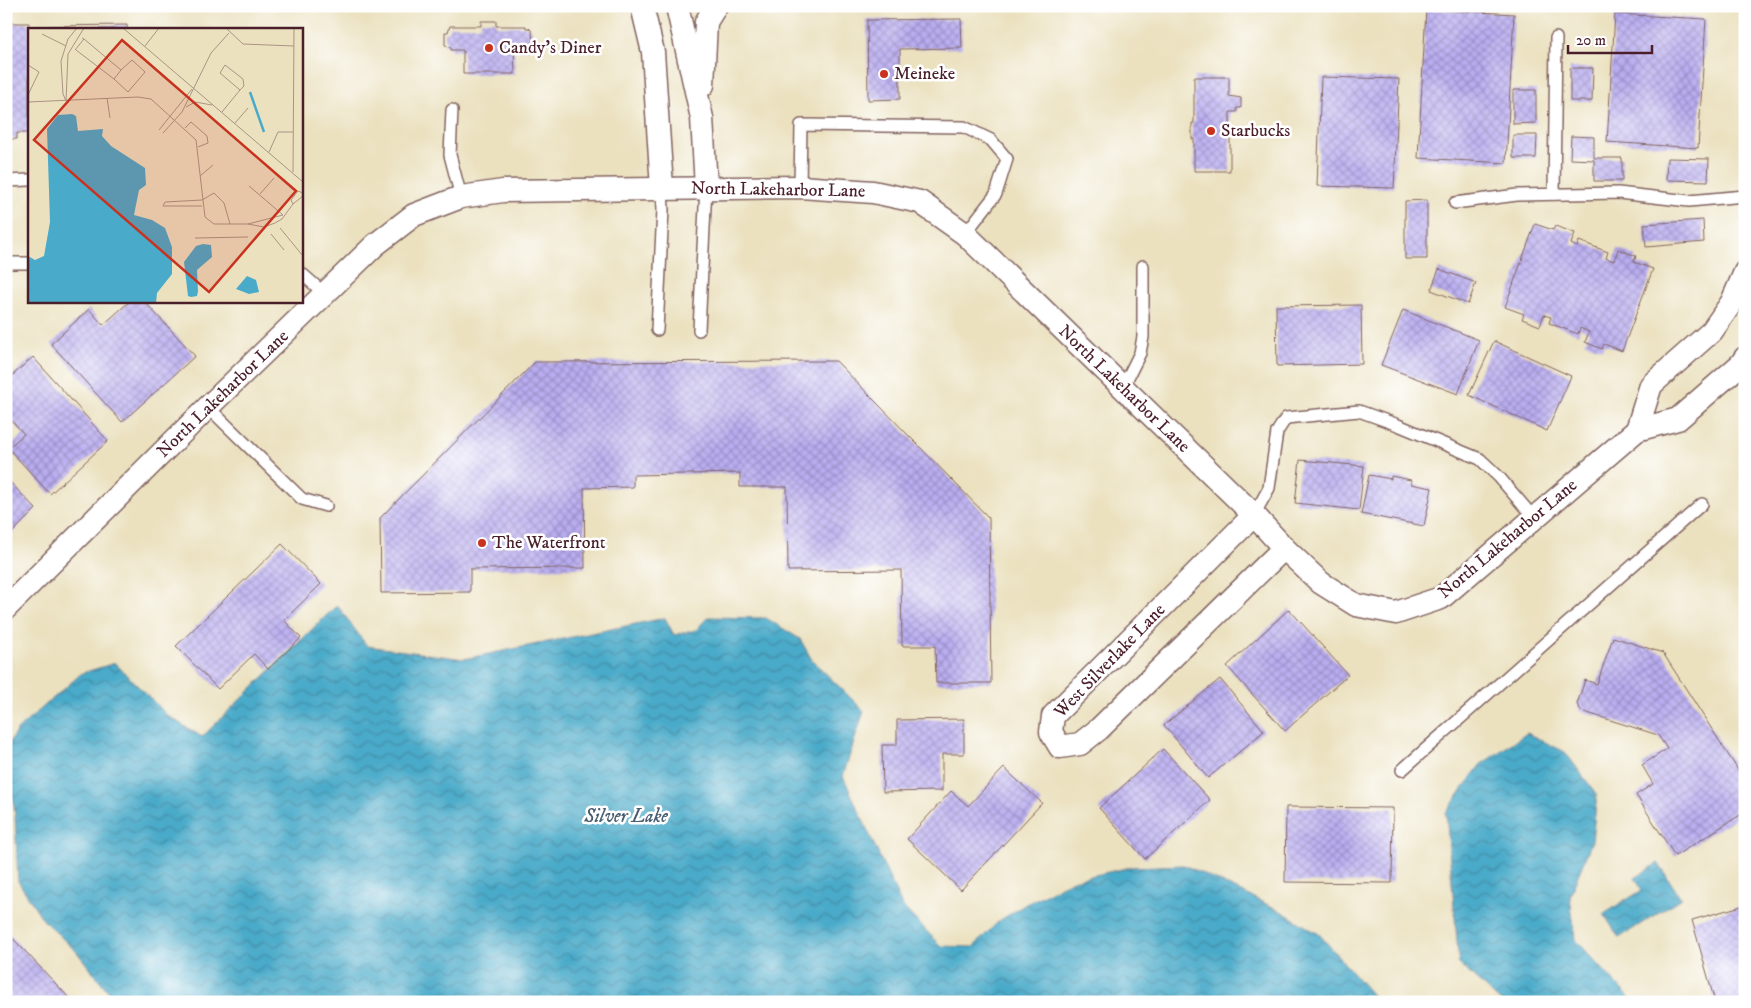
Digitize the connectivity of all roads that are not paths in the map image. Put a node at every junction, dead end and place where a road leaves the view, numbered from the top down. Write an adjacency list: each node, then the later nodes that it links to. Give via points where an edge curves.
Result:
1 (642, 6): 11 (street, via 653,52)
2 (677, 6): 6 (street)
3 (716, 6): 6 (street, via 706,22)
4 (1556, 38): 12 (lane)
5 (452, 110): 14 (lane, via 450,155)
6 (702, 118): 9 (street)
7 (6, 180): 8 (lane)
8 (28, 180)
9 (706, 187): 10 (street, North Lakeharbor Lane); 11 (street, North Lakeharbor Lane); 24 (lane)
10 (800, 187): 16 (street, North Lakeharbor Lane, via 873,192 920,202); 16 (lane, via 801,125 964,127 991,140 1008,159 996,194)
11 (662, 188): 14 (street, North Lakeharbor Lane, via 503,191); 23 (lane)
12 (1554, 194): 13 (lane, via 1618,193 1689,201); 15 (lane)
13 (1745, 196)
14 (461, 197): 22 (street, North Lakeharbor Lane, via 414,215 375,246)
15 (1455, 203)
16 (965, 234): 26 (street, North Lakeharbor Lane)
17 (6, 263): 18 (lane)
18 (28, 263)
19 (1143, 266): 26 (lane, via 1143,337 1140,353)
20 (1745, 272): 28 (street, via 1732,302 1712,331 1651,385)
21 (302, 274): 22 (lane)
22 (325, 294): 27 (street, North Lakeharbor Lane)
23 (657, 330)
24 (698, 330)
25 (1745, 358): 28 (street, North Lakeharbor Lane, via 1678,419)
26 (1123, 387): 31 (street, North Lakeharbor Lane)
27 (208, 407): 30 (lane, via 302,499); 34 (street, North Lakeharbor Lane)
28 (1637, 430): 32 (street, North Lakeharbor Lane)
29 (1702, 504): 35 (lane)
30 (326, 506)
31 (1254, 515): 32 (lane, via 1269,488 1277,432 1286,418 1359,411 1480,459); 33 (street, North Lakeharbor Lane); 33 (street, West Silverlake Lane, via 1052,716 1051,732 1060,747 1080,744 1099,729)
32 (1534, 518): 33 (street, North Lakeharbor Lane, via 1441,598 1396,613 1356,605 1321,583)
33 (1284, 548)
34 (6, 608)
35 (1402, 770)

